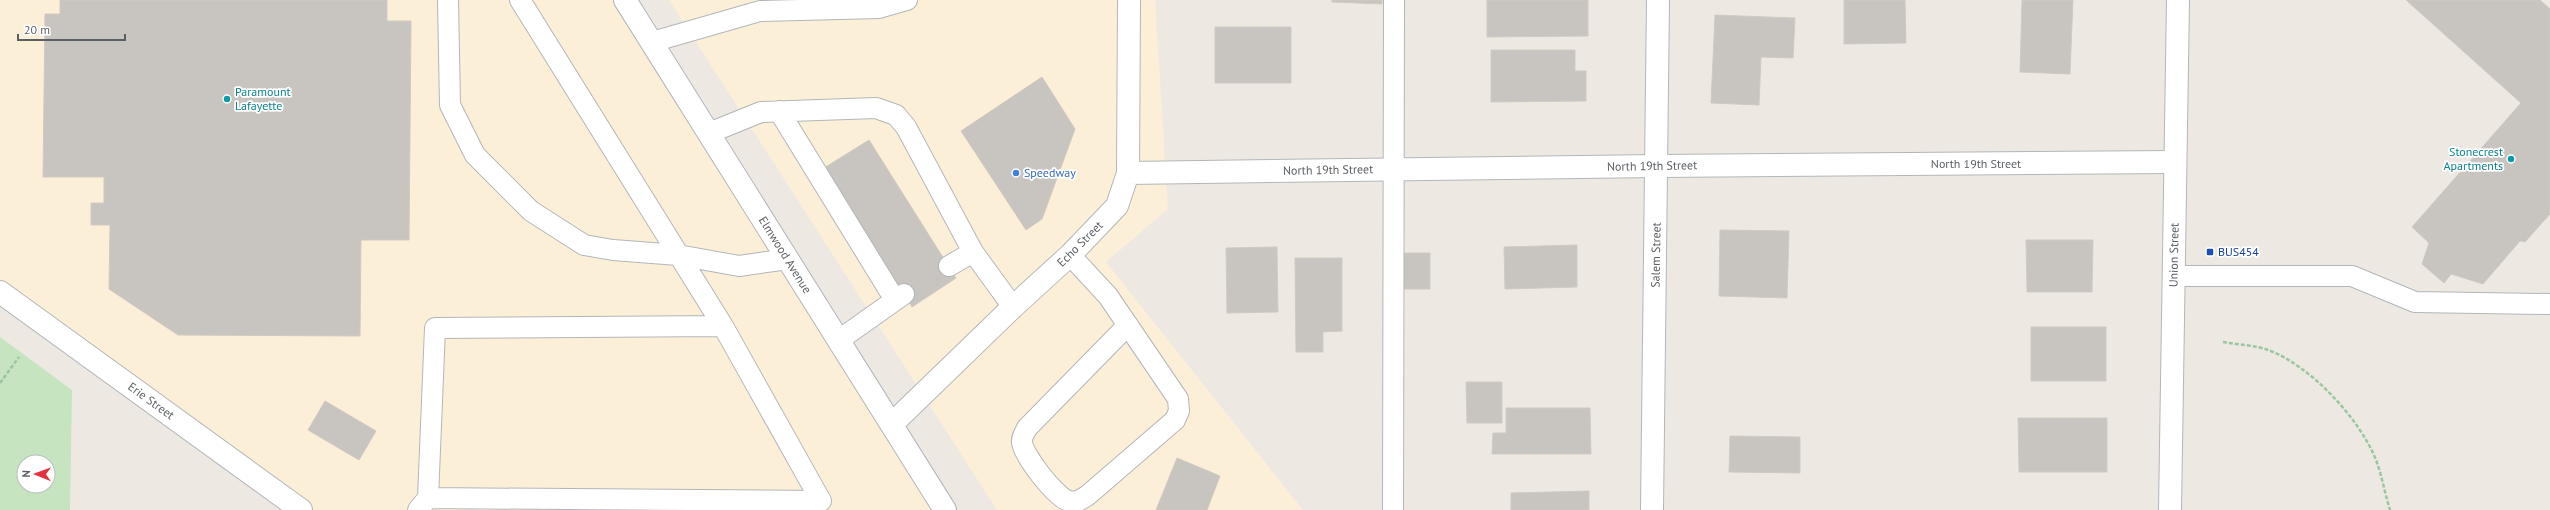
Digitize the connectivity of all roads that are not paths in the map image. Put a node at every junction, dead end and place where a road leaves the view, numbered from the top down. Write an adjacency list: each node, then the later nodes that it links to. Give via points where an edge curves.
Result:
1 (448, 0): 17 (lane, via 450,105 475,155 531,211 584,245)
2 (520, 0): 17 (lane)
3 (625, 0): 9 (street, Elmwood Avenue)
4 (907, 0): 9 (lane, via 879,8 760,11)
5 (1129, 0): 15 (street, Echo Street)
6 (1394, 0): 14 (lane)
7 (1658, 0): 13 (street, Salem Street)
8 (2178, 0): 12 (street, Union Street)
9 (652, 42): 11 (street, Elmwood Avenue)
10 (778, 111): 11 (lane, via 761,112); 16 (lane, via 876,108 896,115 906,127); 27 (lane, via 900,297)
11 (709, 133): 19 (street, Elmwood Avenue)
12 (2175, 162): 13 (street, North 19th Street); 21 (street, Union Street)
13 (1657, 166): 14 (street, North 19th Street); 33 (street, Salem Street)
14 (1392, 170): 15 (street, North 19th Street); 32 (lane)
15 (1128, 173): 18 (street, Echo Street, via 1117,206)
16 (973, 252): 20 (lane); 24 (lane)
17 (678, 255): 19 (lane, via 739,266); 26 (lane)
18 (1070, 256): 24 (street, Echo Street); 25 (lane, via 1108,296)
19 (788, 259): 27 (street, Elmwood Avenue)
20 (949, 266)
21 (2174, 276): 23 (lane, via 2352,276 2415,302); 34 (street, Union Street)
22 (0, 292): 30 (street, Erie Street)
23 (2550, 304)
24 (1013, 307): 28 (street, Echo Street)
25 (1128, 325): 25 (lane, via 1178,399 1180,412 1175,420 1088,495 1078,501 1068,501 1056,494 1029,459 1021,441 1027,428)
26 (723, 326): 29 (lane, via 435,328); 29 (lane, via 821,501)
27 (839, 340): 28 (street, Elmwood Avenue)
28 (892, 424): 31 (street, Elmwood Avenue)
29 (423, 504)
30 (301, 510)
31 (945, 510)
32 (1393, 510)
33 (1652, 510)
34 (2170, 510)

